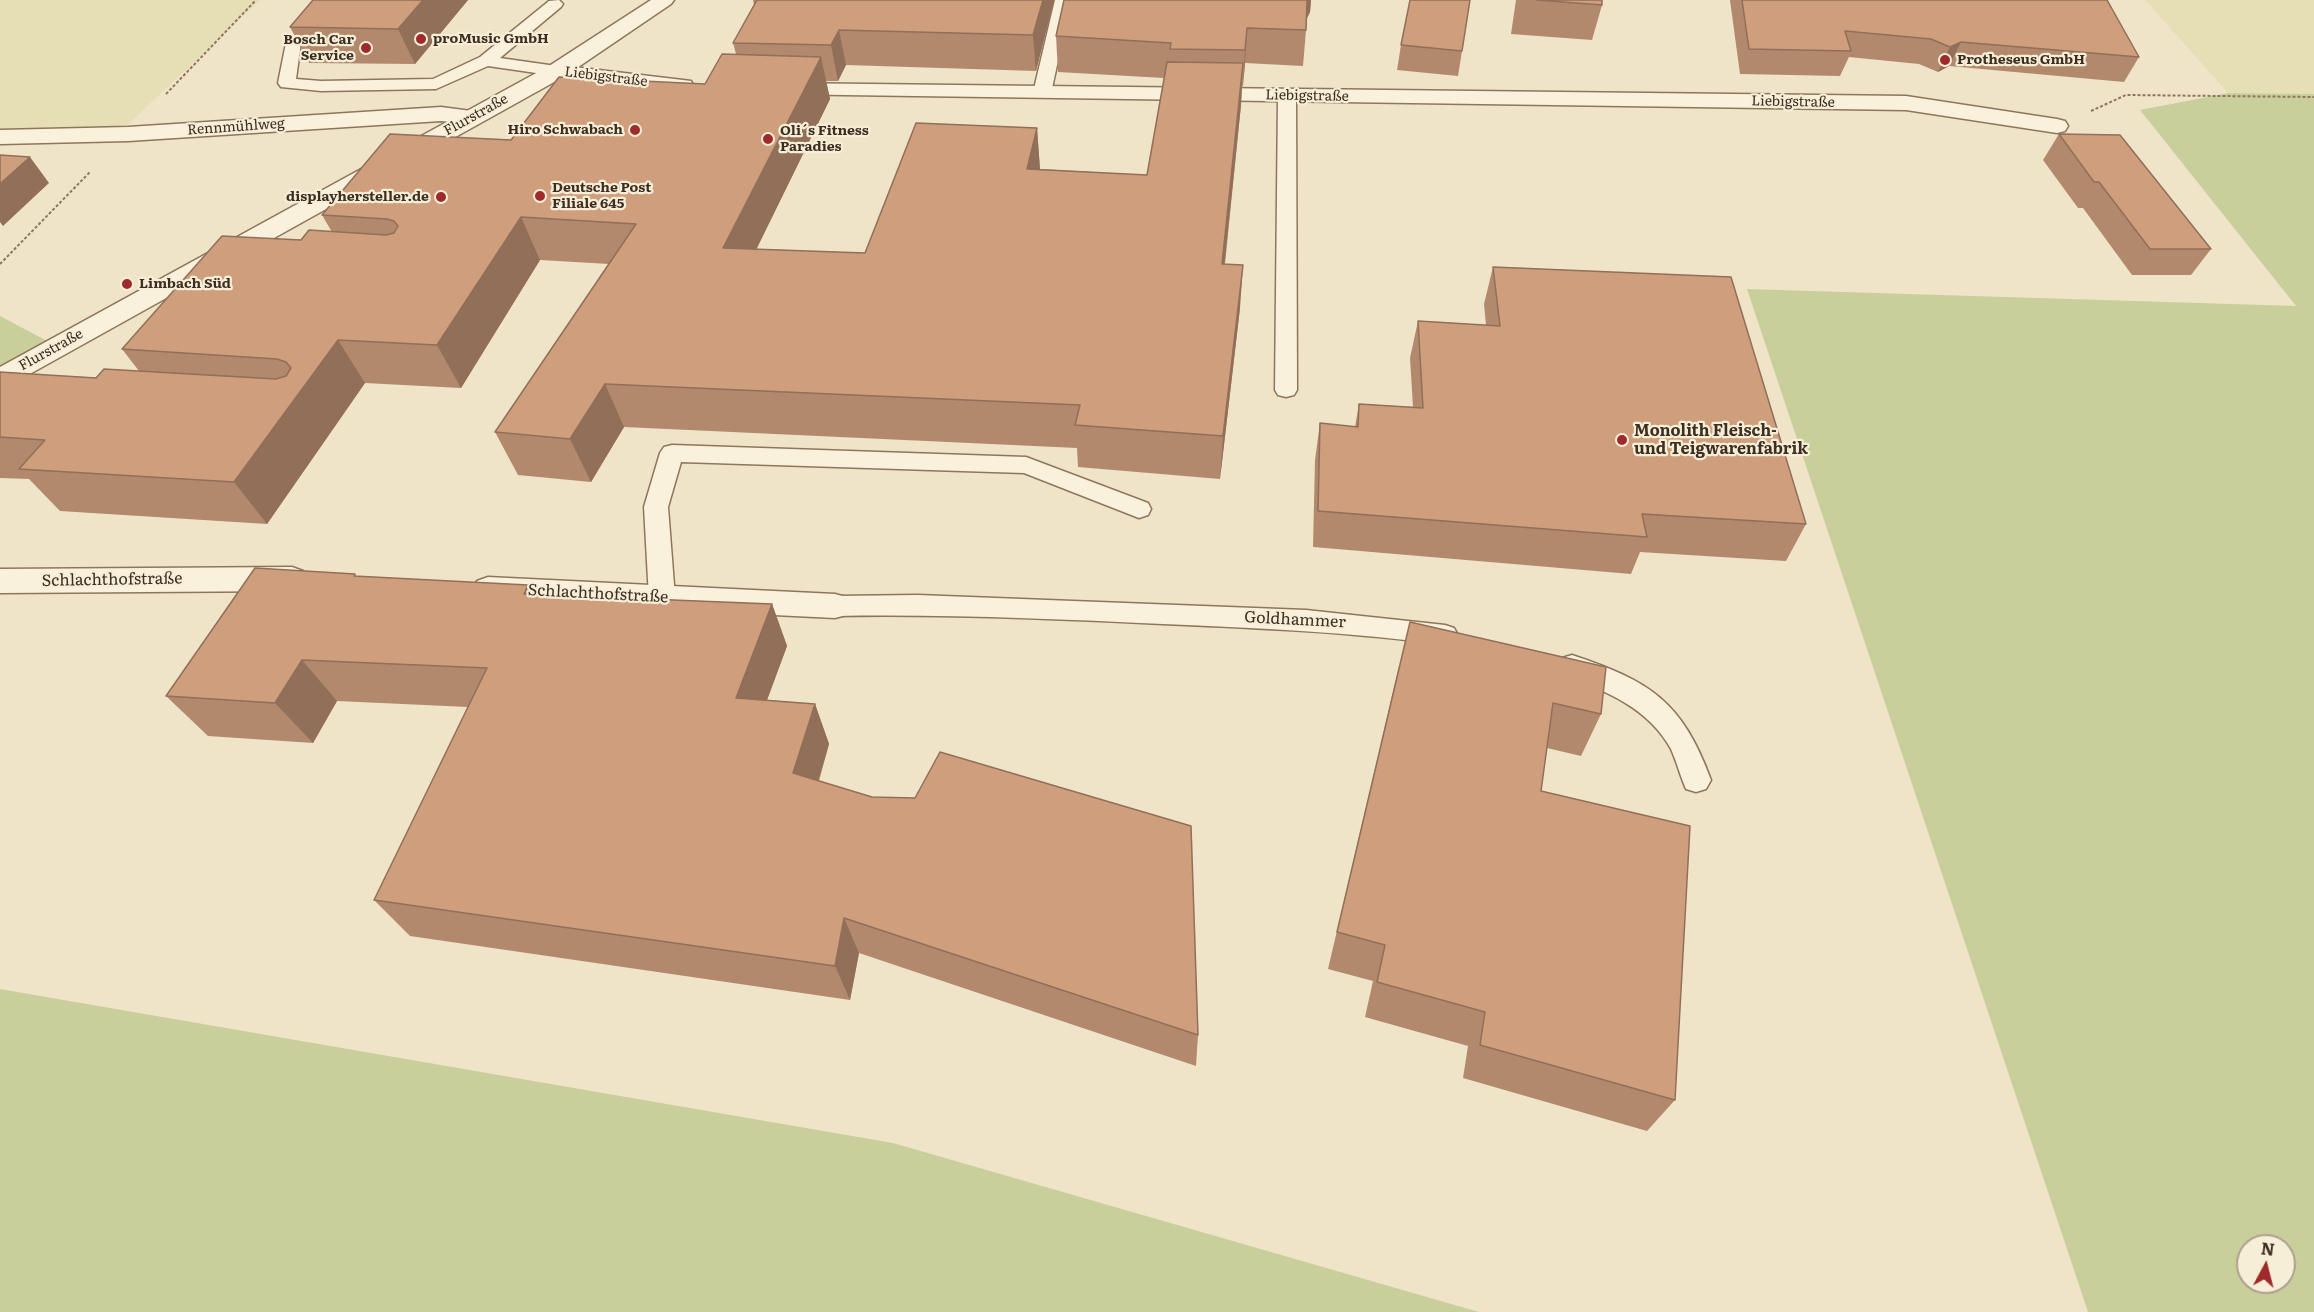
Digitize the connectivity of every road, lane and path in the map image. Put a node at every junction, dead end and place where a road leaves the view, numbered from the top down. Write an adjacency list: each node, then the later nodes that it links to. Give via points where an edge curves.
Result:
1 (664, 0): 6 (street, Flurstraße)
2 (1063, 0): 9 (lane)
3 (555, 4): 5 (lane)
4 (293, 42): 5 (lane, via 287,83 436,84)
5 (486, 61): 6 (lane)
6 (556, 71): 7 (street, Liebigstraße); 12 (street, Flurstraße)
7 (702, 86)
8 (759, 88): 9 (street, Liebigstraße)
9 (1042, 93): 10 (street, Liebigstraße)
10 (1287, 96): 13 (street, Liebigstraße, via 1906,103); 18 (lane)
11 (2314, 97): 13 (path, via 2126,95)
12 (471, 117): 14 (street, Rennmühlweg, via 441,114 128,134); 15 (street, Flurstraße)
13 (2057, 126)
14 (0, 137)
15 (217, 258): 16 (lane); 17 (street, Flurstraße)
16 (251, 260)
17 (4, 389)
18 (1286, 390)
19 (1139, 509): 23 (lane, via 1026,465 672,453 656,507)
20 (0, 581): 21 (street, Schlachthofstraße, via 266,578)
21 (325, 581)
22 (464, 588): 23 (street, Schlachthofstraße)
23 (662, 598): 24 (street, Schlachthofstraße)
24 (835, 606): 25 (lane, Goldhammer, via 927,604 1286,619 1389,626)
25 (1470, 639)
26 (1550, 660): 27 (lane, via 1636,692 1665,717 1683,744)
27 (1696, 780)

